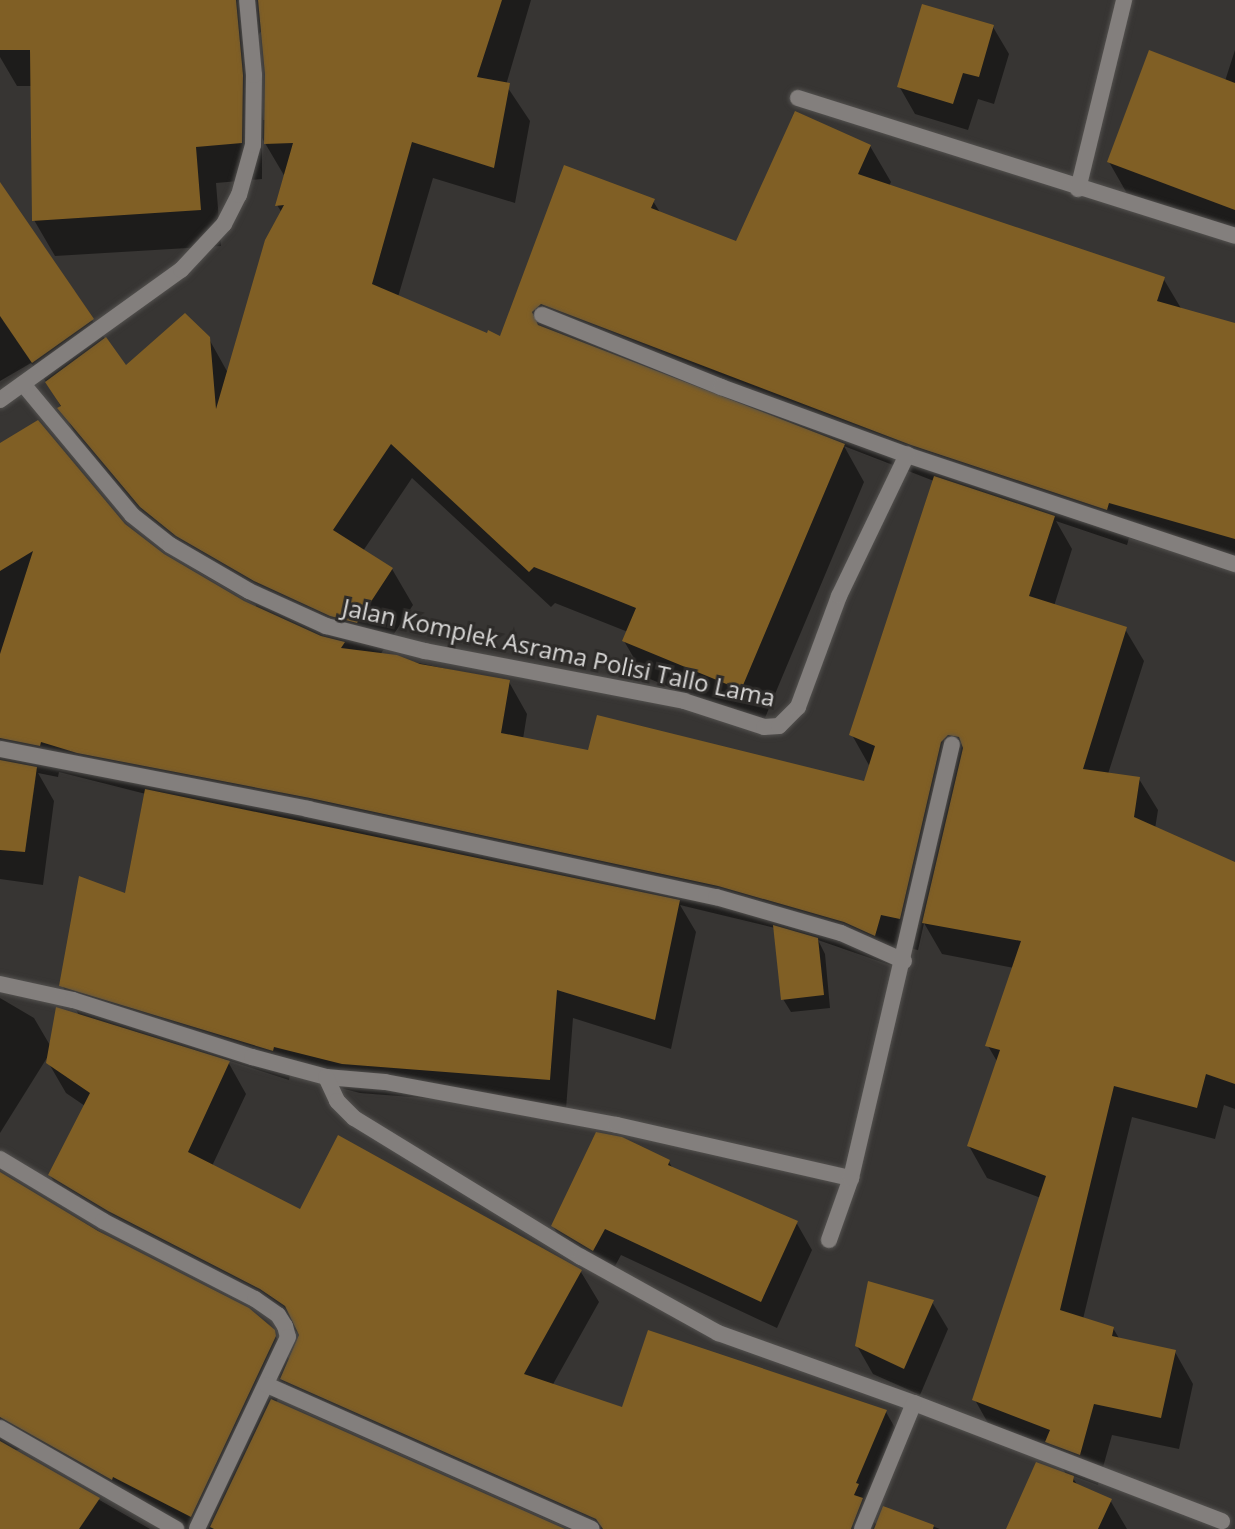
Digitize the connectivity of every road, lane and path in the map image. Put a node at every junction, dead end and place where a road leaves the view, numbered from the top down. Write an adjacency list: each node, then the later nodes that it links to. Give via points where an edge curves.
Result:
1 (247, 0): 7 (street, via 253,145 224,224 181,270)
2 (1124, 0): 4 (street)
3 (798, 98): 4 (street)
4 (1078, 189): 5 (street)
5 (1235, 236)
6 (542, 315): 9 (street)
7 (23, 384): 8 (street); 9 (street, Jalan Komplek Asrama Polisi Tallo Lama, via 132,515 170,545 249,591 326,626 425,651 684,701 764,727 779,726 798,707 839,596)
8 (0, 400)
9 (907, 455): 10 (street)
10 (1235, 564)
11 (952, 745): 13 (street)
12 (0, 749): 13 (street, via 716,897 841,933)
13 (904, 961): 17 (street)
14 (0, 984): 15 (street, via 73,1000)
15 (326, 1077): 17 (street, via 385,1082 602,1122); 20 (street, via 337,1101 354,1118 581,1257 718,1333)
16 (0, 1159): 19 (street, via 278,1315 288,1337)
17 (851, 1178): 18 (street)
18 (829, 1240)
19 (267, 1385): 24 (street); 25 (street)
20 (914, 1403): 22 (street); 26 (street)
21 (0, 1428): 23 (street)
22 (1222, 1521)
23 (176, 1529)
24 (197, 1529)
25 (592, 1529)
26 (862, 1529)

